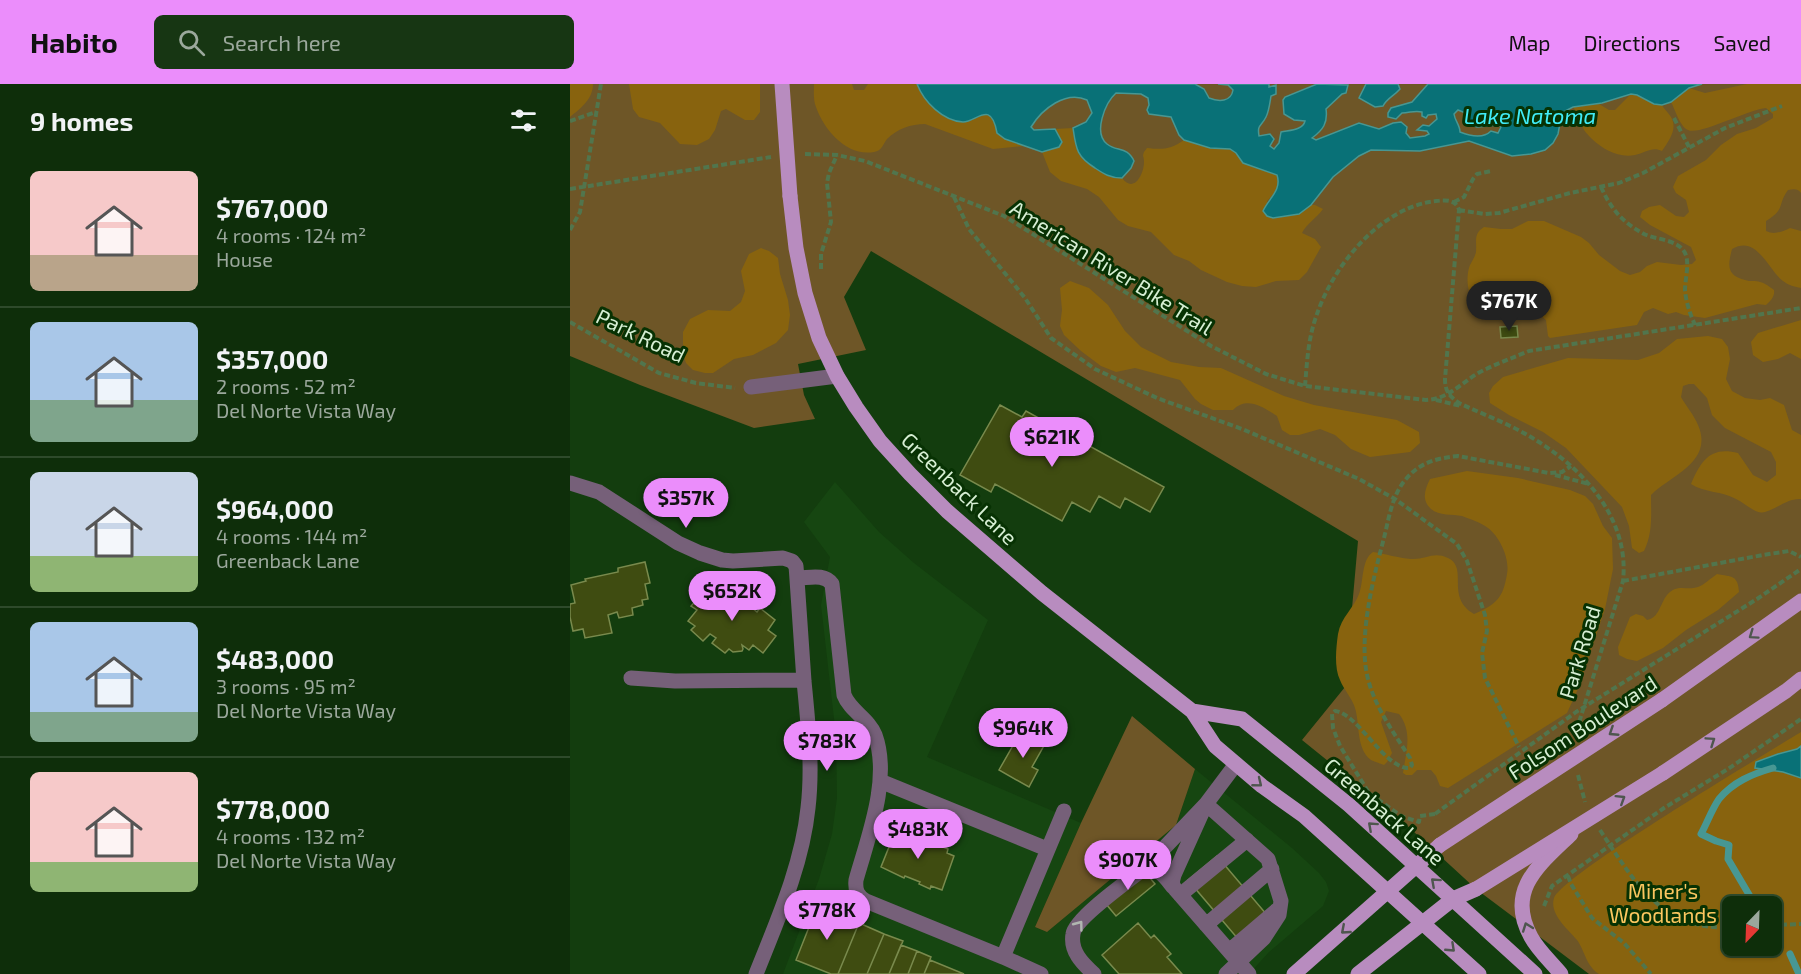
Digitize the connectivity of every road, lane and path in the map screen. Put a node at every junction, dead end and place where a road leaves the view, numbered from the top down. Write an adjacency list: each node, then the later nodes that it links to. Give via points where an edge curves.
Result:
1 (601, 84): 4 (path)
2 (782, 84): 23 (main road, Greenback Lane, bridge, via 796,248 819,338)
3 (1782, 106): 7 (path)
4 (596, 112): 6 (path); 12 (path)
5 (1674, 118): 7 (path)
6 (570, 121)
7 (1689, 147): 13 (path, via 1643,173)
8 (804, 154): 9 (path, American River Bike Trail)
9 (837, 156): 15 (path, American River Bike Trail, via 865,161); 19 (path, via 829,173 831,222 821,254)
10 (775, 157): 12 (path)
11 (1491, 171): 16 (path, via 1477,174 1464,197)
12 (584, 187): 14 (path); 18 (path, via 580,212)
13 (1601, 187): 17 (path, via 1498,213); 22 (path, via 1625,222 1685,252 1687,303)
14 (570, 189)
15 (954, 196): 24 (path, American River Bike Trail, via 1004,216 1211,346 1266,375); 33 (path, via 969,229 1025,298 1051,338 1095,369 1157,398 1316,459)
16 (1454, 202): 17 (path); 24 (path, via 1433,202 1402,211 1364,239 1345,262 1322,301 1312,330)
17 (1459, 210): 26 (path, via 1445,379)
18 (570, 230)
19 (821, 269)
20 (1801, 308): 22 (path)
21 (570, 322): 25 (path, Park Road, via 660,373 696,383)
22 (1695, 326): 26 (path, via 1528,351 1484,370)
23 (837, 376): 25 (street); 42 (main road, Greenback Lane, via 880,441 947,511 1042,593)
24 (1305, 386): 27 (path, American River Bike Trail)
25 (751, 387)
26 (1449, 394): 27 (path); 28 (path, Park Road)
27 (1432, 400): 28 (path, American River Bike Trail)
28 (1470, 408): 29 (path, Park Road, via 1529,436)
29 (1571, 466): 30 (path); 32 (path, Park Road)
30 (1549, 473): 32 (path); 33 (path, via 1445,457 1415,469 1404,480)
31 (570, 483): 36 (street, via 599,492 678,543 712,557 733,561 788,559 796,566)
32 (1591, 485): 37 (path, Park Road, via 1623,548)
33 (1395, 499): 35 (path, bridge, via 1370,596 1365,667 1376,701 1412,765 1404,769 1399,766 1338,711 1332,714 1333,728 1369,793 1401,816 1419,822 1420,816 1435,814 1576,712); 45 (path, via 1457,544 1467,561 1485,615 1485,678)
34 (1801, 557): 37 (path, via 1781,553)
35 (1801, 569)
36 (797, 578): 41 (street); 48 (street, via 823,577 832,584 844,695 874,735)
37 (1623, 581): 44 (path, Park Road, via 1587,693)
38 (1801, 601): 56 (main road, Folsom Boulevard, one-way to 56, bridge, via 1662,700 1440,845)
39 (631, 678): 41 (street)
40 (1801, 679): 52 (main road, one-way to 40, bridge)
41 (804, 680): 71 (street, via 808,810 790,886)
42 (1192, 711): 46 (main road, Greenback Lane, via 1215,746); 56 (main road, Greenback Lane, one-way to 42, via 1242,719)
43 (1801, 719): 63 (path, bridge, via 1552,886)
44 (1577, 739)
45 (1519, 747)
46 (1236, 764): 49 (street); 61 (main road, Greenback Lane, one-way to 61, via 1304,816)
47 (1577, 770): 50 (path)
48 (880, 781): 55 (street); 69 (street, via 856,880 858,896)
49 (1206, 804): 54 (street); 57 (street); 60 (street, via 1174,875)
50 (1588, 808)
51 (1064, 811): 55 (street)
52 (1580, 825): 62 (main road, bridge); 79 (main road, one-way to 52, via 1531,938 1521,909 1526,884 1542,862)
53 (1598, 827): 68 (path, via 1637,885 1654,902 1677,917)
54 (1247, 840): 58 (street, via 1268,859); 60 (street)
55 (1047, 849): 69 (street)
56 (1416, 865): 61 (main road, Folsom Boulevard); 62 (main road, Greenback Lane, one-way to 56)
57 (1146, 867): 60 (street, via 1154,868); 73 (street, one-way to 57, via 1075,952 1074,928)
58 (1272, 869): 67 (street); 70 (street, via 1282,906 1264,938)
59 (1568, 876): 80 (path, via 1592,918 1624,943)
60 (1176, 891): 67 (street)
61 (1389, 891): 64 (main road, Greenback Lane); 75 (main road, Folsom Boulevard, one-way to 75)
62 (1454, 899): 64 (main road); 78 (main road, Greenback Lane)
63 (1544, 906)
64 (1423, 922): 76 (main road); 77 (main road, Greenback Lane, one-way to 77)
65 (1801, 924): 66 (path)
66 (1782, 925)
67 (1206, 926): 70 (street)
68 (1722, 926)
69 (1003, 957): 72 (street)
70 (1239, 963): 74 (street)
71 (756, 974)
72 (1041, 974)
73 (1094, 974)
74 (1226, 974)
75 (1294, 974)
76 (1358, 974)
77 (1479, 974)
78 (1535, 974)
79 (1561, 974)
80 (1651, 974)

